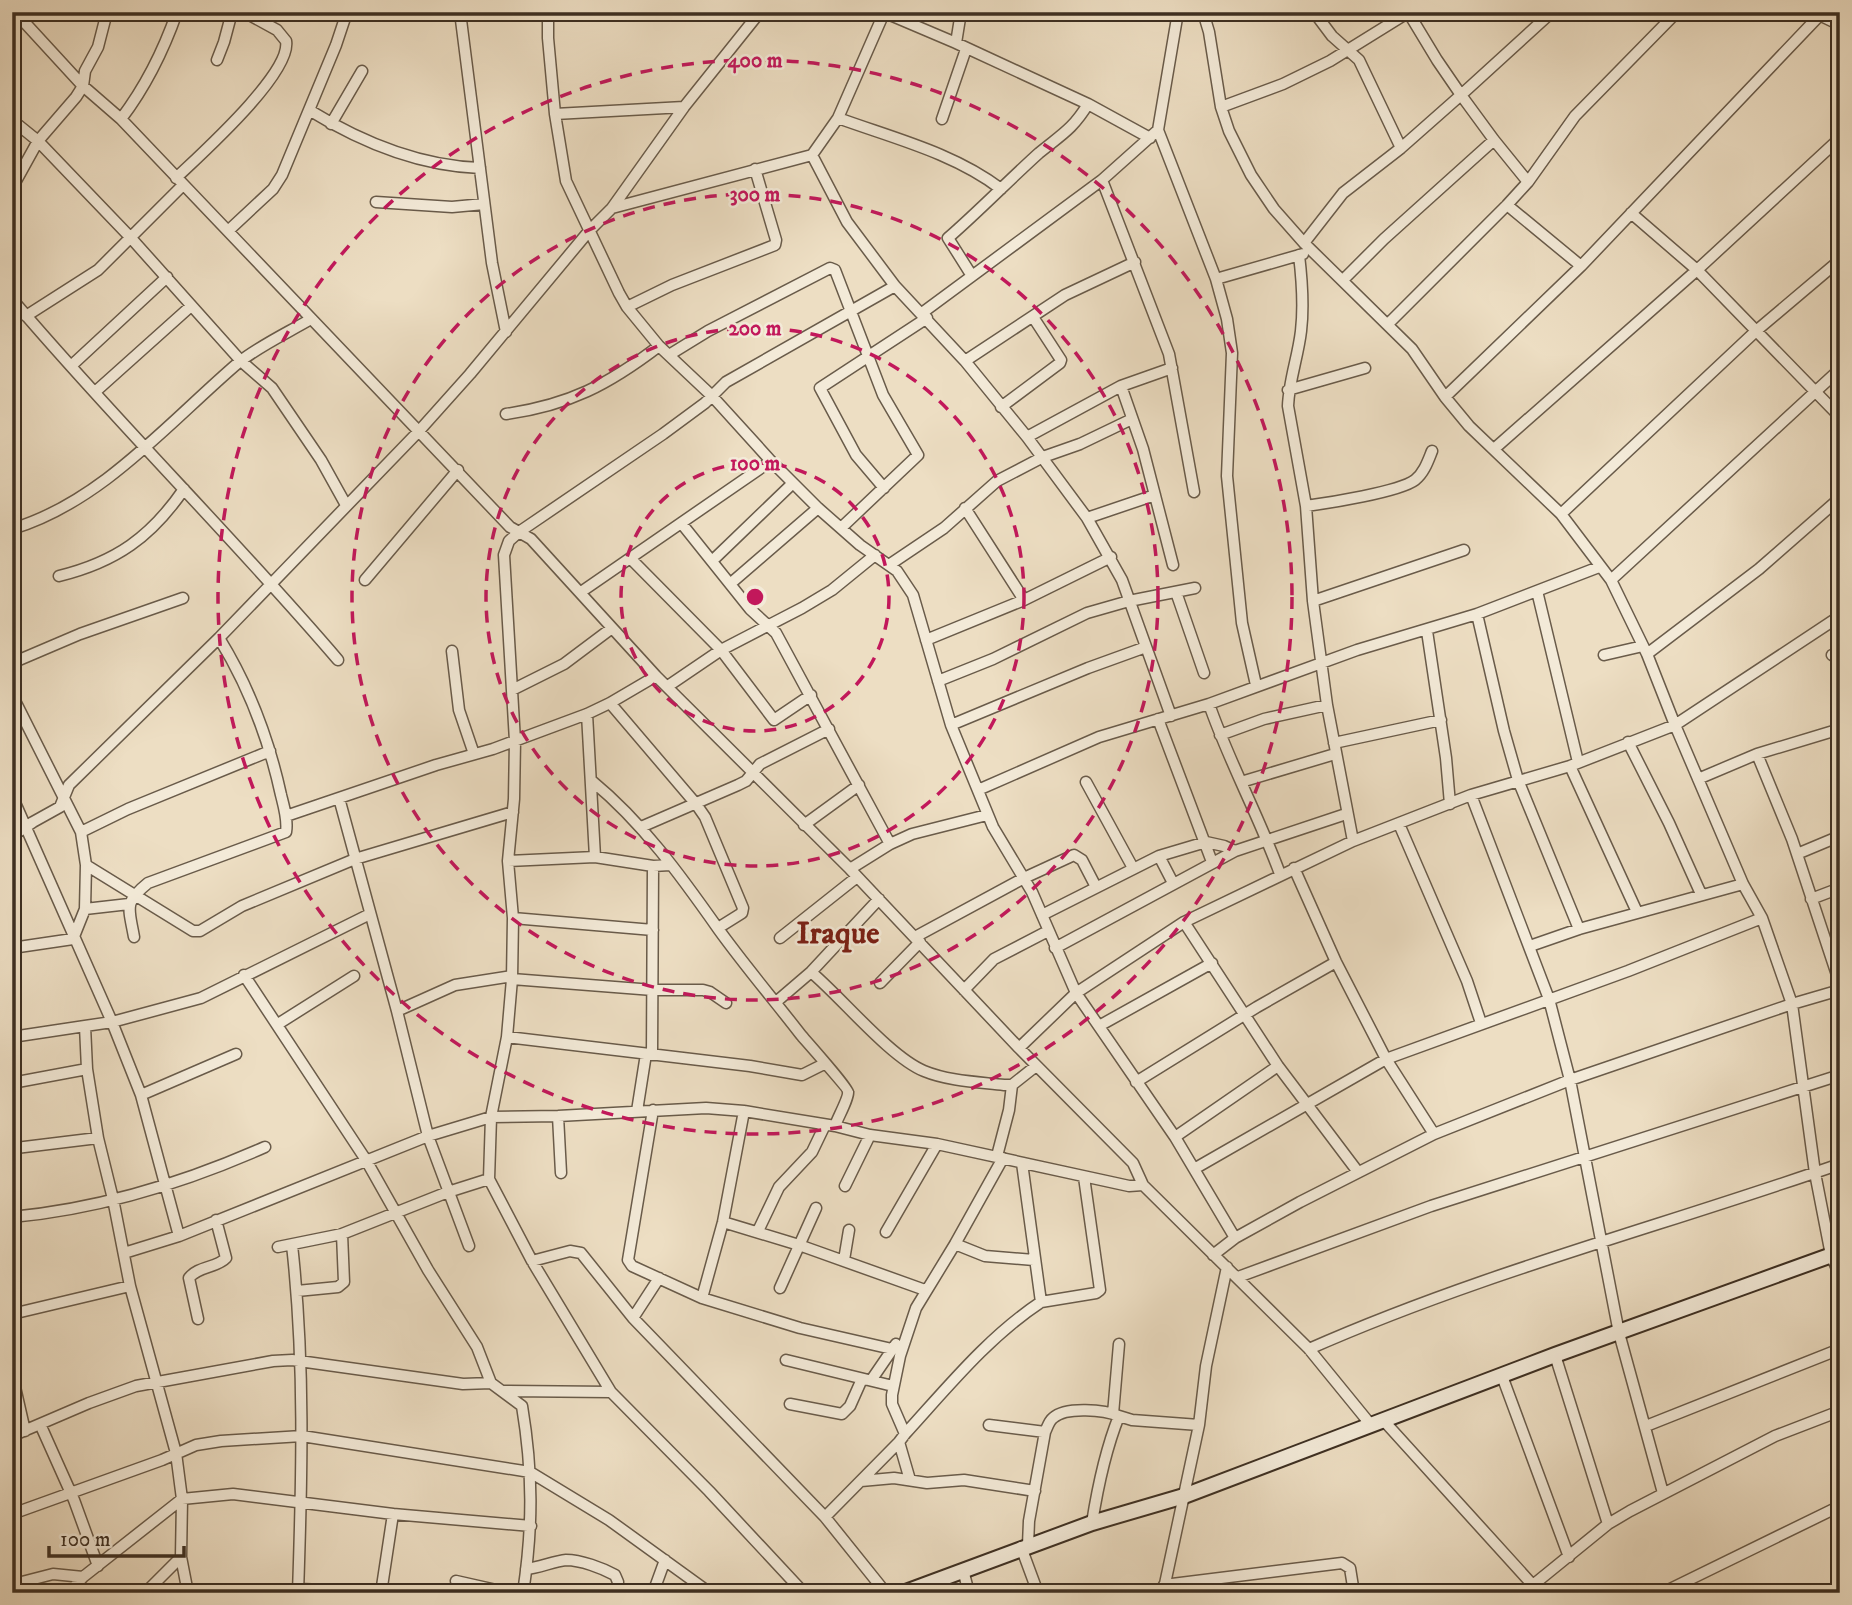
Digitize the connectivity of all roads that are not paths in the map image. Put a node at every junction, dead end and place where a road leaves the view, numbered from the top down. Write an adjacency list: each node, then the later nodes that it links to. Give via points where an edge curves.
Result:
1 (15, 12): 27 (street)
2 (107, 12): 27 (street)
3 (177, 12): 35 (street, via 141,94)
4 (232, 12): 25 (street)
5 (244, 12): 49 (street, via 277,30 286,41 285,53 251,103)
6 (347, 12): 32 (street)
7 (460, 12): 46 (street)
8 (548, 12): 33 (street)
9 (760, 12): 30 (street)
10 (883, 12): 22 (street); 34 (street)
11 (961, 12): 22 (street)
12 (1178, 12): 39 (street)
13 (1203, 12): 31 (street)
14 (1314, 12): 20 (street)
15 (1328, 12): 20 (street)
16 (1409, 12): 24 (street); 28 (street)
17 (1552, 12): 28 (street)
18 (1677, 12): 50 (street, via 1575,116)
19 (1817, 14): 21 (street); 57 (street)
20 (1320, 22): 24 (street)
21 (1840, 25)
22 (956, 43): 23 (street)
23 (966, 49): 29 (street); 36 (street)
24 (1350, 50): 31 (street, via 1283,84); 44 (street, via 1363,66)
25 (216, 60)
26 (362, 71): 38 (street)
27 (83, 86): 35 (street); 43 (street)
28 (1461, 95): 42 (street); 44 (street)
29 (1088, 104): 40 (street); 52 (street, via 1067,133)
30 (684, 107): 33 (street); 56 (street)
31 (1221, 107): 61 (street, via 1251,175)
32 (309, 110): 38 (street); 59 (street, via 282,175)
33 (555, 114): 58 (street, via 566,181)
34 (838, 118): 45 (street); 52 (street, via 942,156)
35 (121, 119): 49 (street)
36 (942, 119)
37 (12, 120): 43 (street)
38 (331, 124): 46 (street, via 408,156)
39 (1158, 130): 40 (street); 70 (street)
40 (1150, 138): 48 (street)
41 (1840, 138): 67 (street)
42 (1494, 140): 50 (street); 71 (street)
43 (38, 141): 51 (street); 60 (street)
44 (1401, 148): 61 (street, via 1343,193)
45 (812, 155): 47 (street); 72 (street, via 847,222)
46 (480, 167): 54 (street)
47 (755, 169): 56 (street); 75 (street, via 775,245)
48 (1102, 180): 65 (street); 68 (street)
49 (180, 182): 59 (street); 60 (street)
50 (1528, 182): 55 (street)
51 (12, 188)
52 (1001, 189): 68 (street, via 948,238)
53 (376, 202): 54 (street, via 452,207)
54 (484, 204): 83 (street)
55 (1507, 205): 66 (street); 81 (street)
56 (611, 208): 58 (street)
57 (1631, 213): 66 (street); 67 (street)
58 (589, 231): 75 (street); 83 (street)
59 (228, 232): 80 (street)
60 (131, 238): 69 (street); 78 (street, via 98,270)
61 (1304, 243): 62 (street)
62 (1313, 251): 63 (street); 71 (street)
63 (1299, 255): 70 (street); 94 (street, via 1303,313)
64 (1840, 260): 82 (street)
65 (1135, 261): 79 (street, via 1065,295); 90 (street)
66 (1581, 266): 98 (street)
67 (1697, 270): 82 (street); 106 (street)
68 (972, 276): 77 (street)
69 (167, 277): 74 (street); 89 (street)
70 (1216, 279): 166 (street, via 1232,353 1227,476 1233,547 1242,623)
71 (1343, 279): 81 (street)
72 (895, 286): 76 (street); 77 (street)
73 (12, 299): 78 (street)
74 (191, 306): 87 (street); 96 (street)
75 (627, 307): 84 (street)
76 (850, 311): 85 (street, via 835,270 830,268); 86 (street); 97 (street, via 737,375)
77 (924, 315): 86 (street); 88 (street)
78 (26, 316): 89 (street)
79 (1032, 317): 88 (street); 99 (street, via 1060,363)
80 (311, 319): 87 (street); 103 (street)
81 (1388, 324): 98 (street, via 1412,349)
82 (1756, 331): 95 (street); 121 (street)
83 (506, 332): 103 (street)
84 (659, 346): 85 (street); 100 (street, via 587,393)
85 (669, 355): 97 (street)
86 (868, 359): 112 (street, via 918,455); 112 (street, via 820,391 856,455)
87 (241, 361): 105 (street); 117 (street, via 272,388)
88 (964, 361): 99 (street)
89 (71, 366): 96 (street)
90 (1172, 368): 93 (street); 114 (street)
91 (1365, 368): 94 (street)
92 (1840, 369): 95 (street)
93 (1121, 386): 102 (street); 104 (street)
94 (1289, 390): 118 (street)
95 (1813, 391): 101 (street); 137 (street)
96 (95, 392): 105 (street)
97 (712, 396): 109 (street); 126 (street, via 663,435)
98 (1445, 397): 106 (street)
99 (1001, 407): 104 (street)
100 (506, 414)
101 (1840, 417)
102 (1132, 419): 108 (street); 115 (street)
103 (419, 431): 110 (street); 117 (street)
104 (1027, 437): 108 (street)
105 (145, 449): 113 (street); 125 (street, via 61,507)
106 (1494, 449): 121 (street)
107 (1432, 451): 118 (street, via 1424,470 1404,485)
108 (1043, 457): 120 (street, via 997,481); 122 (street)
109 (771, 461): 111 (street); 123 (street)
110 (458, 470): 126 (street); 136 (street)
111 (793, 484): 119 (street); 131 (street)
112 (884, 488): 124 (street)
113 (184, 489): 135 (street, via 157,525 132,546 105,561); 138 (street)
114 (1194, 492)
115 (1155, 495): 122 (street); 133 (street)
116 (1840, 498): 157 (street, via 1759,569)
117 (346, 505): 138 (street)
118 (1306, 506): 147 (street)
119 (818, 508): 124 (street); 139 (street)
120 (965, 508): 132 (street); 145 (street)
121 (1561, 514): 134 (street)
122 (1087, 518): 129 (street)
123 (682, 524): 130 (street); 131 (street)
124 (841, 528): 128 (street)
125 (12, 529)
126 (519, 532): 142 (street); 168 (street, via 504,555)
127 (1464, 550): 147 (street)
128 (874, 555): 132 (street); 150 (street, via 832,590)
129 (1111, 557): 145 (street); 146 (street)
130 (631, 559): 142 (street); 156 (street)
131 (712, 561): 139 (street)
132 (889, 565): 154 (street, via 913,595)
133 (1173, 565)
134 (1599, 567): 137 (street); 141 (street)
135 (59, 576)
136 (365, 580)
137 (1611, 580): 157 (street)
138 (271, 584): 153 (street); 160 (street)
139 (730, 584): 150 (street)
140 (1195, 588): 143 (street)
141 (1537, 591): 148 (street); 189 (street)
142 (581, 592): 151 (street)
143 (1176, 592): 146 (street); 163 (street)
144 (183, 597): 162 (street)
145 (1024, 600): 154 (street)
146 (1129, 601): 155 (street); 165 (street, via 1087,613)
147 (1313, 601): 161 (street)
148 (1477, 614): 152 (street); 192 (street)
149 (1840, 616): 179 (street)
150 (767, 626): 156 (street); 170 (street, via 776,632)
151 (612, 628): 164 (street); 168 (street, via 564,664)
152 (1427, 631): 161 (street); 177 (street)
153 (219, 638): 186 (street, via 242,680); 201 (street, via 69,785)
154 (926, 640): 165 (street)
155 (1146, 648): 175 (street); 178 (street)
156 (721, 650): 167 (street); 170 (street, via 774,720)
157 (1645, 650): 159 (street); 179 (street)
158 (452, 651): 187 (street, via 459,710)
159 (1604, 655)
160 (338, 660)
161 (1321, 662): 166 (street); 173 (street)
162 (12, 663)
163 (1204, 673)
164 (656, 676): 167 (street); 171 (street)
165 (938, 681): 178 (street)
166 (1256, 685): 172 (street)
167 (668, 686): 190 (street)
168 (512, 690): 183 (street)
169 (12, 695): 201 (street)
170 (811, 695): 181 (street)
171 (610, 703): 174 (street); 202 (street)
172 (1209, 704): 175 (street); 182 (street)
173 (1327, 705): 182 (street); 185 (street)
174 (587, 714): 183 (street); 193 (street)
175 (1171, 716): 176 (street)
176 (1158, 719): 197 (street, via 1099,737); 217 (street)
177 (1441, 720): 185 (street); 203 (street)
178 (951, 725): 197 (street)
179 (1675, 725): 184 (street); 191 (street)
180 (1840, 729): 188 (street)
181 (829, 730): 190 (street, via 760,764); 196 (street)
182 (1220, 735): 195 (street)
183 (515, 741): 187 (street); 204 (street)
184 (1628, 742): 189 (street); 238 (street)
185 (1334, 748): 195 (street); 205 (street)
186 (270, 751): 207 (street); 212 (street)
187 (474, 754): 200 (street)
188 (1757, 754): 191 (street); 220 (street)
189 (1574, 764): 192 (street); 243 (street)
190 (753, 772): 202 (street, via 746,781); 209 (street)
191 (1698, 779): 235 (street)
192 (1518, 780): 198 (street); 250 (street)
193 (592, 781): 210 (street); 222 (street)
194 (1086, 782): 229 (street)
195 (1241, 782): 215 (street)
196 (859, 785): 209 (street); 218 (street)
197 (978, 790): 206 (street)
198 (1471, 795): 203 (street); 257 (street)
199 (12, 796): 211 (street)
200 (339, 798): 207 (street); 223 (street)
201 (64, 802): 211 (street); 212 (street)
202 (696, 804): 210 (street); 249 (street, via 743,908)
203 (1450, 804): 208 (street)
204 (513, 812): 223 (street); 224 (street)
205 (1346, 814): 215 (street); 216 (street)
206 (987, 815): 218 (street); 233 (street)
207 (286, 816): 240 (street, via 286,832 281,835 148,883)
208 (1399, 824): 216 (street); 279 (street)
209 (804, 825): 231 (street)
210 (641, 827): 226 (street)
211 (26, 828): 213 (street); 254 (street)
212 (81, 832): 227 (street)
213 (12, 836)
214 (1840, 836): 220 (street)
215 (1267, 840): 219 (street); 232 (street)
216 (1353, 841): 230 (street)
217 (1206, 842): 219 (street); 221 (street); 225 (street)
218 (890, 844): 231 (street)
219 (1235, 851): 225 (street)
220 (1797, 854): 241 (street)
221 (1159, 856): 229 (street); 234 (street)
222 (596, 858): 224 (street); 228 (street)
223 (355, 859): 240 (street, via 242,906 200,931); 244 (street)
224 (508, 861): 246 (street)
225 (1212, 862): 234 (street)
226 (670, 864): 228 (street); 249 (street)
227 (86, 865): 240 (street); 242 (street)
228 (653, 866): 251 (street)
229 (1133, 868): 236 (street)
230 (1294, 868): 232 (street); 260 (street)
231 (854, 873): 239 (street); 255 (street)
232 (1280, 874): 248 (street)
233 (1024, 878): 236 (street, via 1077,855); 245 (street); 256 (street)
234 (1173, 883): 259 (street)
235 (1743, 884): 238 (street); 247 (street)
236 (1096, 887): 245 (street)
237 (1840, 888): 241 (street)
238 (1702, 894): 243 (street)
239 (879, 899): 256 (street); 262 (street)
240 (131, 900): 242 (street); 253 (street)
241 (1811, 900): 267 (street)
242 (85, 909): 254 (street)
243 (1637, 912): 250 (street)
244 (370, 914): 263 (street); 276 (street)
245 (1042, 915): 252 (street)
246 (513, 918): 251 (street); 265 (street)
247 (1762, 918): 272 (street); 275 (street)
248 (1185, 922): 261 (street); 271 (street)
249 (718, 928): 273 (street)
250 (1579, 929): 257 (street)
251 (653, 930): 268 (street)
252 (1048, 931): 259 (street); 269 (street, via 994,959)
253 (134, 937)
254 (73, 939): 258 (street); 278 (street)
255 (780, 939)
256 (918, 939): 266 (street); 269 (street)
257 (1530, 946): 272 (street)
258 (12, 948)
259 (1055, 948): 271 (street)
260 (1336, 962): 277 (street); 288 (street)
261 (1212, 963): 277 (street); 282 (street)
262 (811, 972): 273 (street); 297 (street, via 887,1044 923,1071)
263 (244, 975): 278 (street, via 201,998); 280 (street)
264 (354, 976): 280 (street)
265 (512, 977): 268 (street); 276 (street, via 455,985); 284 (street)
266 (880, 983)
267 (1840, 984)
268 (653, 990): 274 (street, via 708,991); 287 (street)
269 (964, 990): 285 (street)
270 (1840, 990): 275 (street)
271 (1076, 993): 282 (street); 285 (street)
272 (1549, 999): 279 (street); 294 (street)
273 (776, 1002): 289 (street)
274 (726, 1003)
275 (1792, 1004): 294 (street); 298 (street)
276 (397, 1011): 309 (street)
277 (1244, 1015): 291 (street); 295 (street)
278 (112, 1022): 281 (street); 299 (street)
279 (1481, 1023): 288 (street)
280 (278, 1024): 317 (street)
281 (85, 1026): 283 (street); 292 (street)
282 (1099, 1026): 295 (street)
283 (12, 1037)
284 (507, 1037): 287 (street); 305 (street)
285 (1019, 1048): 290 (street)
286 (236, 1054): 299 (street)
287 (649, 1055): 289 (street, via 802,1075); 302 (street)
288 (1386, 1059): 300 (street); 307 (street)
289 (824, 1064): 306 (street, via 848,1092)
290 (1036, 1066): 297 (street); 327 (street, via 1133,1163)
291 (1278, 1066): 300 (street); 310 (street)
292 (87, 1069): 296 (street); 311 (street)
293 (1840, 1075): 298 (street)
294 (1570, 1080): 307 (street); 316 (street)
295 (1136, 1082): 310 (street)
296 (12, 1083)
297 (1012, 1085): 315 (street)
298 (1802, 1087): 316 (street); 323 (street)
299 (141, 1095): 326 (street)
300 (1306, 1103): 320 (street); 321 (street)
301 (653, 1110): 302 (street); 303 (street); 357 (street, via 628,1260)
302 (637, 1111): 304 (street)
303 (744, 1111): 306 (street); 335 (street)
304 (558, 1116): 305 (street); 322 (street)
305 (491, 1117): 309 (street); 325 (street)
306 (830, 1126): 308 (street); 337 (street, via 779,1187)
307 (1434, 1133): 321 (street)
308 (870, 1135): 312 (street); 328 (street)
309 (428, 1136): 317 (street); 329 (street)
310 (1175, 1137): 320 (street)
311 (98, 1138): 314 (street); 330 (street)
312 (937, 1144): 315 (street); 338 (street)
313 (265, 1147): 326 (street)
314 (16, 1149)
315 (1000, 1157): 318 (street); 343 (street)
316 (1584, 1159): 342 (street); 356 (street, via 1405,1215)
317 (366, 1160): 332 (street); 334 (street)
318 (1022, 1163): 324 (street); 352 (street)
319 (1840, 1164): 323 (street)
320 (1194, 1169): 341 (street)
321 (1358, 1172): 341 (street)
322 (561, 1173)
323 (1815, 1173): 342 (street); 349 (street)
324 (1084, 1177): 327 (street); 363 (street, via 1100,1290)
325 (489, 1179): 329 (street); 353 (street)
326 (165, 1184): 330 (street); 340 (street)
327 (1143, 1185): 350 (street)
328 (845, 1186)
329 (448, 1192): 332 (street); 346 (street)
330 (113, 1199): 333 (street); 348 (street)
331 (816, 1208): 345 (street)
332 (395, 1213): 339 (street); 380 (street, via 472,1338)
333 (12, 1217)
334 (216, 1220): 340 (street); 366 (street, via 226,1258 191,1275)
335 (723, 1222): 337 (street); 362 (street)
336 (849, 1230): 351 (street)
337 (758, 1231): 345 (street)
338 (886, 1233)
339 (342, 1234): 344 (street); 361 (street, via 344,1282 338,1287)
340 (178, 1236): 348 (street)
341 (1235, 1238): 350 (street)
342 (1602, 1240): 368 (street); 371 (street, via 1377,1319)
343 (955, 1244): 352 (street, via 985,1256); 360 (street)
344 (292, 1245): 347 (street); 361 (street)
345 (799, 1245): 351 (street); 359 (street)
346 (469, 1246)
347 (278, 1247)
348 (124, 1253): 358 (street)
349 (1835, 1253): 355 (street); 368 (street)
350 (1213, 1255): 354 (street)
351 (844, 1259): 360 (street)
352 (1034, 1260): 363 (street)
353 (531, 1261): 365 (street, via 570,1251 581,1253); 383 (street)
354 (1227, 1267): 356 (street); 390 (street)
355 (1840, 1276)
356 (1238, 1277): 371 (street)
357 (659, 1278): 362 (street); 365 (street)
358 (130, 1286): 364 (street); 379 (street)
359 (780, 1288)
360 (925, 1290): 367 (street)
361 (298, 1291): 375 (street)
362 (702, 1298): 370 (street, via 800,1328)
363 (1041, 1302): 396 (street, via 1013,1320)
364 (12, 1314)
365 (633, 1318): 410 (street)
366 (198, 1319)
367 (908, 1330): 370 (street); 381 (street)
368 (1619, 1333): 373 (street); 391 (street)
369 (1119, 1344): 386 (street)
370 (892, 1349): 378 (street)
371 (1309, 1349): 387 (street)
372 (1840, 1349): 391 (street)
373 (1555, 1355): 377 (street); 412 (street)
374 (786, 1360): 378 (street)
375 (302, 1361): 379 (street); 380 (street, via 463,1384); 395 (street)
376 (12, 1374): 392 (street)
377 (1502, 1376): 387 (street); 416 (street)
378 (867, 1379): 381 (street); 384 (street, via 842,1414)
379 (155, 1382): 388 (street); 397 (street)
380 (491, 1383): 382 (street)
381 (893, 1386): 396 (street, via 892,1404)
382 (502, 1391): 383 (street); 398 (street, via 522,1406)
383 (611, 1392): 436 (street)
384 (790, 1404)
385 (1840, 1411): 403 (street, via 1775,1436)
386 (1116, 1415): 390 (street); 393 (street, via 1092,1411 1059,1414); 411 (street)
387 (1378, 1423): 404 (street); 425 (street)
388 (40, 1424): 392 (street); 401 (street)
389 (989, 1425): 393 (street)
390 (1199, 1425): 404 (street)
391 (1646, 1426): 403 (street)
392 (25, 1431): 394 (street)
393 (1045, 1432): 402 (street)
394 (12, 1436)
395 (302, 1436): 397 (street, via 221,1441); 398 (street); 406 (street)
396 (902, 1438): 399 (street); 400 (street)
397 (176, 1453): 401 (street); 405 (street)
398 (530, 1472): 413 (street); 417 (street)
399 (910, 1480): 400 (street); 402 (street, via 964,1480)
400 (860, 1481): 410 (street)
401 (70, 1491): 408 (street); 418 (street)
402 (1035, 1491): 414 (street)
403 (1663, 1493): 412 (street)
404 (1184, 1496): 411 (street); 424 (street)
405 (182, 1499): 406 (street, via 233,1494); 415 (street); 418 (street)
406 (302, 1503): 409 (street); 426 (street)
407 (1840, 1506): 442 (street)
408 (12, 1514)
409 (393, 1514): 413 (street); 427 (street)
410 (825, 1517): 437 (street)
411 (1092, 1523): 414 (street)
412 (1608, 1524): 416 (street)
413 (531, 1526): 419 (street)
414 (1025, 1546): 420 (street); 440 (street)
415 (181, 1557): 429 (street); 430 (street)
416 (1569, 1557): 425 (street)
417 (666, 1560): 434 (street); 435 (street)
418 (98, 1566): 421 (street)
419 (526, 1569): 432 (street); 433 (street, via 565,1560 582,1563 615,1576)
420 (963, 1570): 438 (street); 439 (street)
421 (83, 1577): 423 (street, via 53,1574); 428 (street)
422 (456, 1581): 431 (street)
423 (18, 1583)
424 (1164, 1589): 441 (street, via 1342,1563 1350,1568)
425 (1537, 1589)
426 (298, 1591): 427 (street)
427 (381, 1592)
428 (69, 1593)
429 (145, 1593)
430 (188, 1593)
431 (509, 1593)
432 (523, 1593)
433 (615, 1593)
434 (653, 1593)
435 (710, 1593)
436 (804, 1593)
437 (886, 1593)
438 (903, 1593)
439 (969, 1593)
440 (1038, 1593)
441 (1354, 1593)
442 (1662, 1593)

